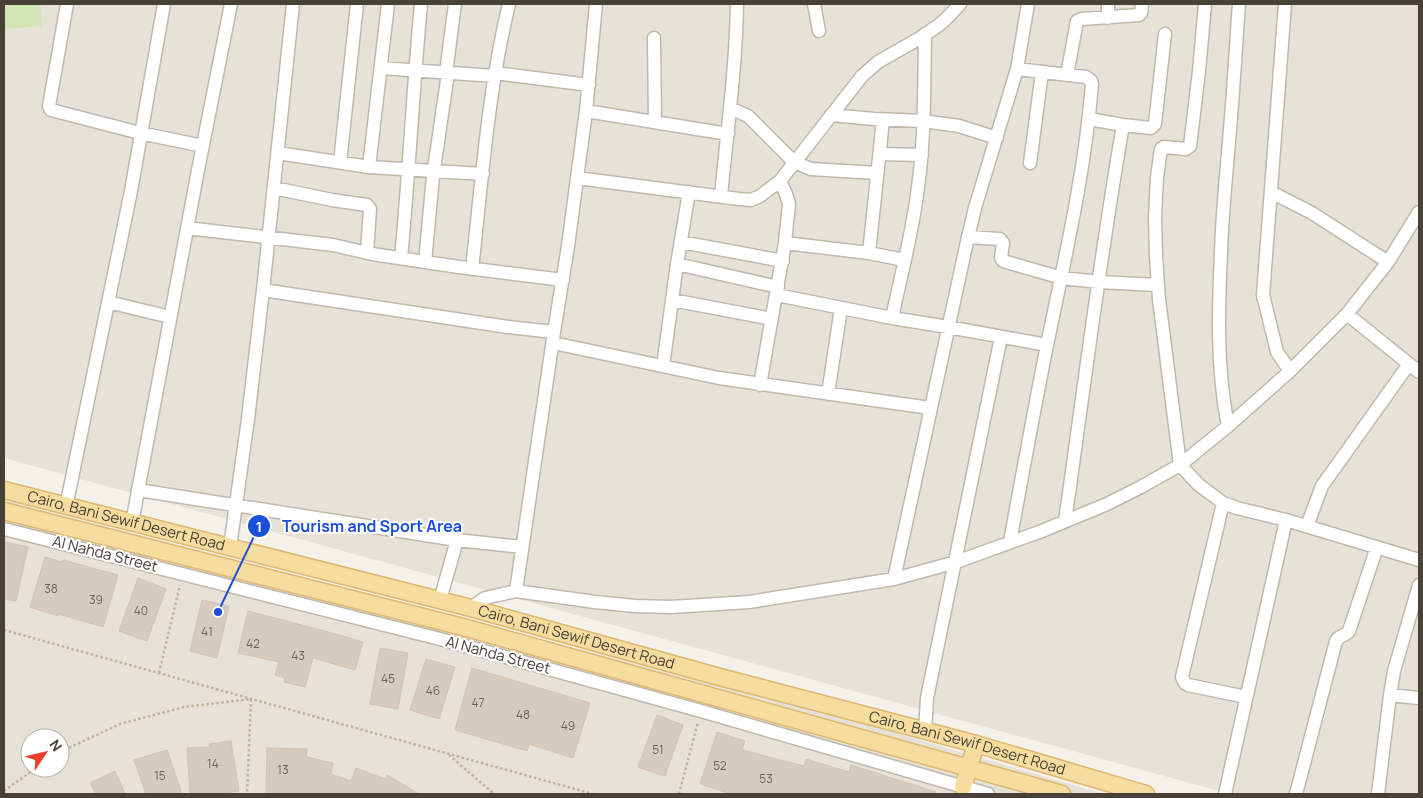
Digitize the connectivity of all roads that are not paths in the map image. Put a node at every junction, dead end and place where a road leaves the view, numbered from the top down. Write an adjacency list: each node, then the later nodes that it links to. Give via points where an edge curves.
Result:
1 (68, 4): 41 (street, via 51,110)
2 (164, 4): 41 (street)
3 (231, 4): 44 (street)
4 (293, 4): 45 (street)
5 (357, 4): 48 (street)
6 (388, 4): 25 (street)
7 (421, 4): 27 (street)
8 (455, 4): 29 (street)
9 (509, 4): 30 (street)
10 (596, 4): 32 (street)
11 (737, 4): 33 (street)
12 (814, 4): 21 (street)
13 (960, 4): 22 (street, via 950,16)
14 (1028, 4): 26 (street)
15 (1108, 4): 20 (street)
16 (1142, 4): 20 (street, via 1139,15)
17 (1205, 4): 80 (street, via 1190,146 1160,150 1155,217)
18 (1239, 4): 100 (street, via 1219,314 1222,398)
19 (1285, 4): 60 (street)
20 (1108, 18): 31 (street, via 1077,22)
21 (819, 31)
22 (925, 34): 35 (street, via 878,62 862,76); 38 (street)
23 (1165, 34): 40 (street, via 1155,124 1151,128)
24 (654, 38): 39 (street)
25 (380, 68): 27 (street); 51 (street)
26 (1017, 69): 28 (street); 43 (street)
27 (415, 70): 29 (street); 52 (street)
28 (1042, 72): 31 (street); 50 (street)
29 (447, 73): 30 (street); 53 (street)
30 (495, 74): 32 (street); 55 (street)
31 (1067, 75): 36 (street, via 1086,77 1091,81)
32 (589, 84): 34 (street)
33 (730, 108): 42 (street); 49 (street, via 748,116)
34 (586, 111): 39 (street); 56 (street)
35 (831, 116): 37 (street); 49 (street)
36 (1089, 119): 40 (street); 77 (street)
37 (883, 120): 38 (street); 46 (street)
38 (923, 121): 43 (street, via 959,126); 47 (street)
39 (655, 122): 42 (street)
40 (1123, 125): 79 (street)
41 (140, 133): 44 (street); 84 (street)
42 (728, 134): 61 (street)
43 (997, 138): 65 (street)
44 (203, 146): 63 (street)
45 (278, 153): 48 (street); 58 (street)
46 (880, 154): 47 (street); 54 (street)
47 (922, 155): 71 (street)
48 (340, 162): 51 (street)
49 (794, 162): 54 (street, via 811,169); 57 (street)
50 (1030, 163)
51 (369, 166): 52 (street)
52 (408, 169): 53 (street); 70 (street)
53 (434, 171): 55 (street); 73 (street)
54 (878, 173): 68 (street)
55 (483, 174): 76 (street)
56 (577, 178): 59 (street); 78 (street)
57 (780, 181): 61 (street, via 751,200); 67 (street, via 789,204)
58 (274, 188): 64 (street); 69 (street, via 367,205 370,211)
59 (689, 192): 61 (street); 66 (street)
60 (1271, 192): 74 (street, via 1312,213); 96 (street, via 1263,295 1277,352)
61 (721, 196)
62 (1419, 212): 74 (street)
63 (187, 228): 64 (street); 87 (street)
64 (269, 237): 69 (street); 81 (street)
65 (968, 237): 77 (street, via 1000,238 1003,261); 90 (street)
66 (681, 242): 72 (street); 75 (street)
67 (785, 243): 68 (street); 72 (street)
68 (869, 252): 71 (street)
69 (367, 253): 70 (street)
70 (401, 258): 73 (street)
71 (904, 260): 88 (street)
72 (782, 261): 82 (street)
73 (425, 262): 76 (street)
74 (1388, 262): 86 (street)
75 (677, 264): 82 (street); 83 (street)
76 (472, 269): 78 (street)
77 (1062, 278): 79 (street); 93 (street)
78 (563, 280): 91 (street)
79 (1099, 282): 80 (street); 109 (street)
80 (1158, 285): 101 (street)
81 (263, 290): 91 (street, via 508,327); 105 (street)
82 (777, 291): 85 (street); 89 (street)
83 (672, 300): 89 (street); 94 (street)
84 (108, 302): 87 (street); 106 (street)
85 (841, 308): 88 (street); 98 (street)
86 (1347, 314): 95 (street); 96 (street)
87 (170, 317): 103 (street)
88 (892, 318): 90 (street)
89 (772, 319): 97 (street)
90 (948, 327): 92 (street); 99 (street)
91 (554, 337): 94 (street); 116 (street)
92 (1001, 337): 93 (street); 119 (street)
93 (1047, 345): 114 (street)
94 (663, 366): 97 (street)
95 (1414, 368): 111 (street, via 1322,486)
96 (1290, 371): 100 (street)
97 (760, 384): 98 (street)
98 (828, 394): 99 (street)
99 (930, 408): 120 (street)
100 (1228, 426): 101 (street)
101 (1180, 465): 104 (street, via 1199,486); 109 (street, via 1140,488)
102 (4, 490): 106 (main road, Cairo, Bani Sewif Desert Road)
103 (138, 490): 105 (street); 110 (street)
104 (1223, 503): 108 (street); 126 (street, via 1182,677 1188,685)
105 (236, 505): 113 (street); 115 (street)
106 (66, 507): 110 (main road, Cairo, Bani Sewif Desert Road)
107 (4, 511): 130 (main road, Cairo, Bani Sewif Desert Road, via 464,627)
108 (1286, 520): 111 (street); 126 (street)
109 (1065, 521): 114 (street)
110 (132, 523): 115 (main road, Cairo, Bani Sewif Desert Road)
111 (1307, 526): 117 (street)
112 (4, 529): 131 (street, Al Nahda Street, via 440,639)
113 (457, 540): 116 (street); 123 (street)
114 (1010, 542): 119 (street)
115 (230, 547): 123 (main road, Cairo, Bani Sewif Desert Road)
116 (522, 547): 122 (street)
117 (1377, 547): 118 (street); 136 (street, via 1350,630 1336,641)
118 (1419, 560)
119 (956, 562): 120 (street); 128 (street, via 927,698)
120 (894, 579): 122 (street, via 748,602 671,607 603,603)
121 (1419, 585): 125 (street, via 1400,646)
122 (516, 591): 124 (street, via 485,598)
123 (440, 600): 124 (main road, Cairo, Bani Sewif Desert Road)
124 (471, 608): 128 (main road, Cairo, Bani Sewif Desert Road)
125 (1390, 695): 127 (street); 137 (street)
126 (1246, 697): 135 (street)
127 (1419, 698)
128 (925, 731): 129 (main road, Cairo, Bani Sewif Desert Road)
129 (976, 744): 130 (main road); 134 (main road, Cairo, Bani Sewif Desert Road)
130 (968, 768): 131 (main road); 133 (main road, Cairo, Bani Sewif Desert Road)
131 (962, 786): 132 (street, Al Nahda Street)
132 (988, 794)
133 (1062, 794)
134 (1146, 794)
135 (1224, 794)
136 (1296, 794)
137 (1378, 794)

